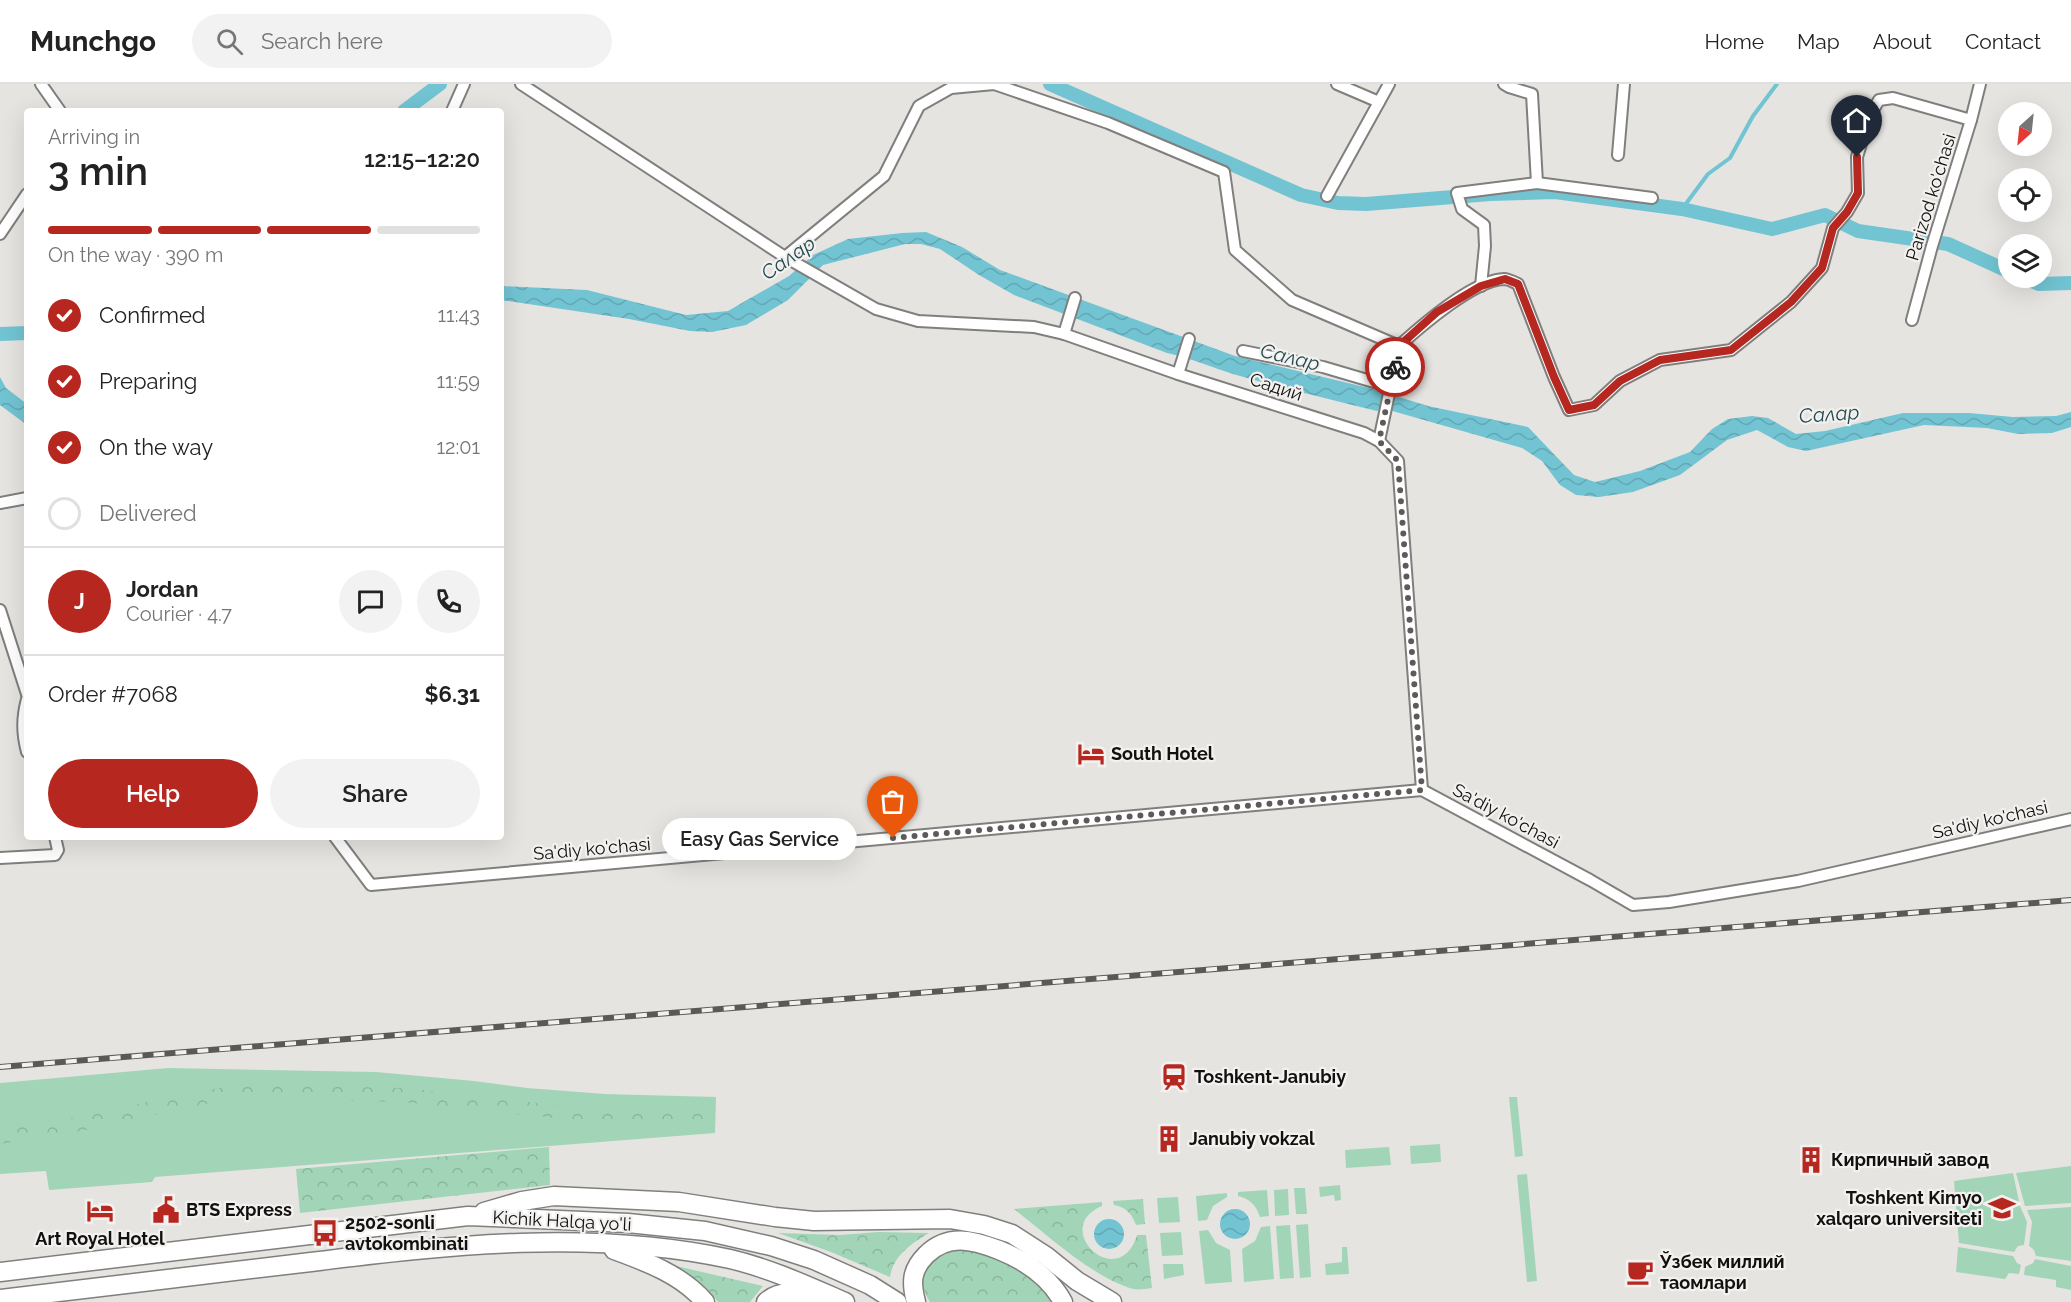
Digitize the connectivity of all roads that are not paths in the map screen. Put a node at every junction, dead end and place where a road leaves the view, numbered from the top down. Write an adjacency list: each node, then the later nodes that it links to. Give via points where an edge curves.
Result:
1 (41, 84): 10 (street)
2 (464, 84): 11 (street)
3 (521, 84): 19 (street, Садий)
4 (1337, 84): 9 (street)
5 (1389, 84): 9 (street)
6 (1504, 84): 14 (street, via 1532,93)
7 (1624, 84): 13 (street)
8 (1980, 84): 12 (street, Parizod ko'chasi)
9 (1379, 102): 15 (street)
10 (58, 108)
11 (453, 108)
12 (1971, 120): 20 (street, via 1893,98 1878,100 1857,157 1858,193 1833,228 1822,268 1791,302 1731,350 1660,360 1620,381 1594,405 1569,410 1518,284 1505,279); 22 (street, Parizod ko'chasi)
13 (1618, 155)
14 (1537, 183): 17 (street); 20 (street, via 1457,193 1462,209 1484,225)
15 (1327, 196)
16 (24, 198): 18 (street)
17 (1653, 198)
18 (0, 234)
19 (785, 257): 23 (street, Садий, via 876,309 918,321 1034,327); 25 (street, via 884,176 919,106 951,88 994,84 1108,123 1224,172 1234,250 1292,300)
20 (1481, 286): 25 (street, via 1437,312)
21 (1075, 298): 23 (street)
22 (1912, 320)
23 (1064, 334): 27 (street, Садий)
24 (1189, 339): 27 (street)
25 (1399, 346): 28 (street)
26 (1243, 351): 28 (street, via 1323,367)
27 (1178, 374): 29 (street, Садий, via 1351,428)
28 (1391, 389): 29 (street)
29 (1379, 441): 36 (street, Садий, via 1398,461)
30 (24, 499): 31 (street)
31 (0, 503)
32 (0, 610): 33 (street)
33 (24, 685)
34 (24, 712): 35 (street)
35 (24, 738)
36 (1422, 790): 37 (street, Sa'diy ko'chasi, via 1633,905 1798,881); 39 (street, Sa'diy ko'chasi, via 371,885)
37 (2071, 819)
38 (55, 840): 40 (street, via 55,855)
39 (337, 840)
40 (0, 858)
41 (468, 1216): 43 (highway, Kichik Halqa yo'li); 51 (highway, Kichik Halqa yo'li, via 628,1223 705,1231 814,1260); 54 (highway, via 554,1196 679,1202 814,1221 950,1219 1012,1234)
42 (594, 1243): 45 (highway, Kichik Halqa yo'li, via 464,1245); 47 (highway, via 670,1274); 50 (highway, Kichik Halqa yo'li, via 730,1259)
43 (153, 1252): 44 (highway, Kichik Halqa yo'li); 45 (highway)
44 (0, 1272)
45 (157, 1280): 46 (highway, Kichik Halqa yo'li)
46 (0, 1299)
47 (705, 1302)
48 (766, 1302): 49 (highway, via 780,1293)
49 (830, 1302)
50 (845, 1302)
51 (897, 1302)
52 (916, 1302): 53 (highway, via 912,1286 916,1267 938,1246 962,1239 980,1242 1032,1266)
53 (1063, 1302)
54 (1112, 1302)

